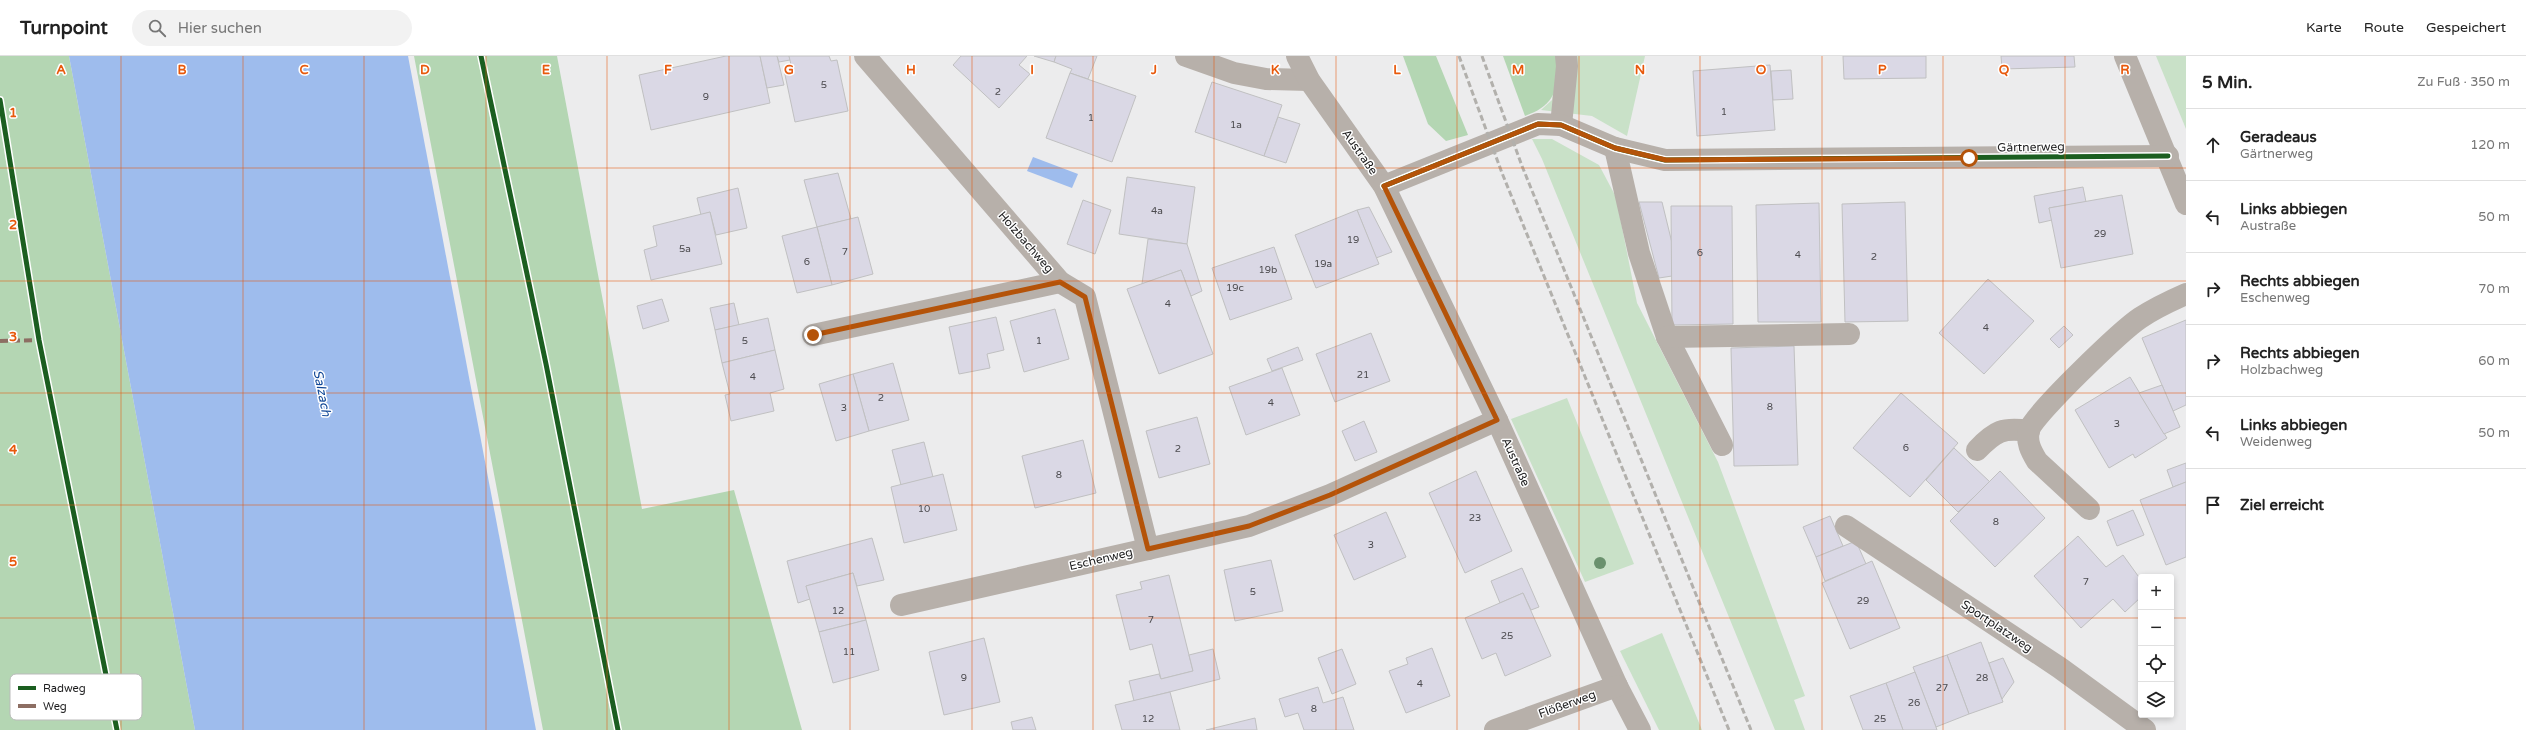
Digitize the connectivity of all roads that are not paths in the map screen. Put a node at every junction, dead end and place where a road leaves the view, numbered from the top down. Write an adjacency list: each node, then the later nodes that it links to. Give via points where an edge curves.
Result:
1 (865, 56): 12 (street, Holzbachweg)
2 (1186, 56): 6 (street, via 1234,72 1266,79)
3 (1297, 56): 6 (street, Austraße)
4 (1566, 56): 7 (street)
5 (2125, 56): 9 (street)
6 (1309, 80): 10 (street, Austraße)
7 (1561, 125): 8 (street, Gärtnerweg); 10 (street, Gärtnerweg, via 1538,124)
8 (1615, 148): 9 (street, Gärtnerweg, via 1666,160); 16 (street, via 1639,253)
9 (2168, 156): 11 (street)
10 (1384, 186): 17 (street, Austraße)
11 (2186, 204)
12 (1060, 282): 15 (street); 23 (street, Holzbachweg, via 1085,297)
13 (2186, 294): 18 (street, via 2155,309 2115,339 2033,420)
14 (1849, 334): 16 (street)
15 (813, 335)
16 (1667, 337): 19 (street)
17 (1497, 420): 23 (street, Eschenweg, via 1330,495 1249,526); 25 (street, Austraße)
18 (2029, 430): 20 (street, via 2002,430 1988,438); 21 (street, via 2028,441 2038,461)
19 (1722, 445)
20 (1977, 450)
21 (2089, 509)
22 (1846, 526): 28 (street, Sportplatzweg, via 2060,668)
23 (1148, 549): 24 (street, Eschenweg)
24 (901, 605)
25 (1617, 686): 26 (street, Flößerweg); 27 (street, Austraße)
26 (1495, 730)
27 (1640, 730)
28 (2145, 730)

